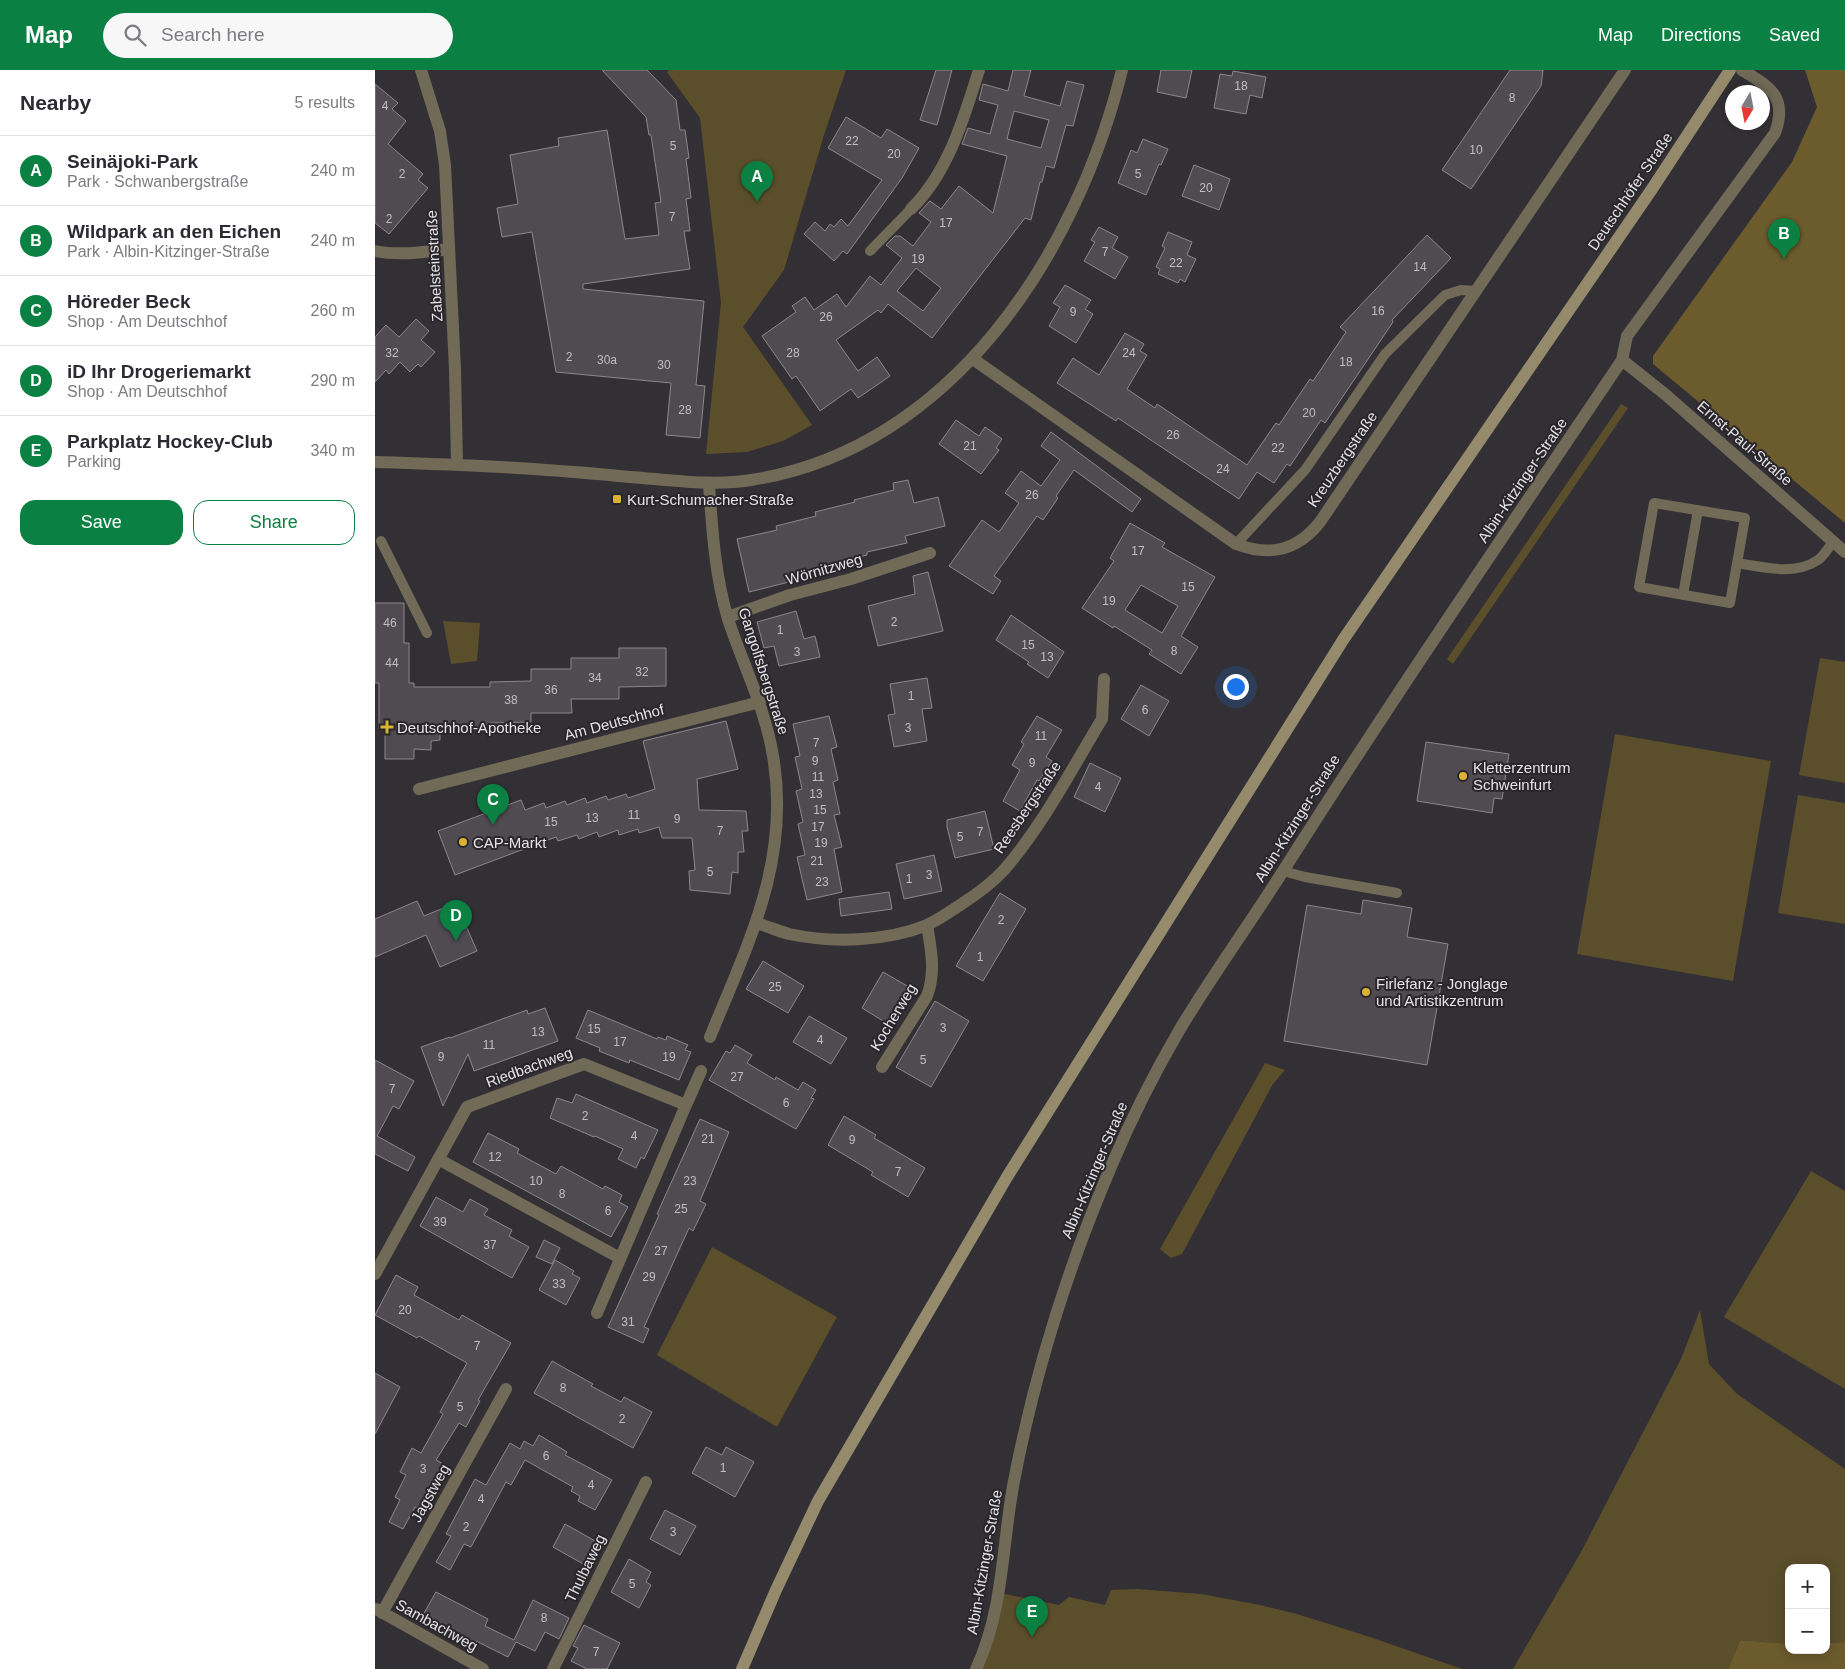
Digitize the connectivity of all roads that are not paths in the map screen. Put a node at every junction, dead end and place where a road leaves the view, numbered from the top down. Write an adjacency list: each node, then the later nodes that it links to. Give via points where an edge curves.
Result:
1 (422, 70): 8 (street, Zabelsteinstraße, via 444,157)
2 (979, 70): 7 (street, via 949,152 922,198)
3 (1121, 70): 12 (street, via 1089,175 1063,229 1028,288)
4 (1625, 70): 11 (street, Kreuzbergstraße)
5 (1730, 70): 47 (main road, Deutschhöfer Straße, via 1343,640 1007,1177 818,1501)
6 (1742, 70): 13 (street, Albin-Kitzinger-Straße, via 1773,91 1780,109 1775,133 1627,336)
7 (911, 209): 10 (lane)
8 (449, 249): 9 (street, via 416,253); 15 (street, Zabelsteinstraße)
9 (375, 251)
10 (870, 252)
11 (1476, 291): 20 (lane, via 1461,290 1445,295 1385,354 1305,470); 20 (street, Kreuzbergstraße, via 1312,532 1292,546 1279,550)
12 (973, 359): 16 (street, via 910,412 834,458 767,477); 20 (street, Kreuzbergstraße)
13 (1622, 360): 19 (street, Ernst-Paul-Straße); 30 (street, Albin-Kitzinger-Straße, via 1373,729)
14 (375, 462): 15 (street)
15 (457, 464): 16 (street)
16 (709, 484): 25 (street, Gangolfsbergstraße, via 718,569)
17 (1698, 510): 23 (lane, via 1745,518); 24 (lane); 24 (lane, via 1654,503 1639,588)
18 (381, 541): 26 (lane)
19 (1833, 542): 21 (street, Ernst-Paul-Straße); 23 (lane, via 1819,559 1798,569)
20 (1236, 544)
21 (1845, 552)
22 (930, 553): 25 (street, Wörnitzweg)
23 (1737, 562): 24 (lane, via 1730,604)
24 (1683, 595)
25 (728, 617): 28 (street, Gangolfsbergstraße)
26 (427, 633)
27 (1104, 679): 33 (street, Reesbergstraße, via 1102,719 1033,832 1003,871 979,893)
28 (760, 702): 29 (street, Am Deutschhof); 32 (street, Gangolfsbergstraße, via 773,758 776,818 770,876)
29 (419, 788)
30 (1283, 871): 31 (lane); 48 (street, Albin-Kitzinger-Straße, via 1159,1066 1114,1158 1088,1222 1037,1380 1013,1484 993,1620 985,1651)
31 (1397, 893)
32 (756, 923): 33 (street, Reesbergstraße, via 819,939 861,939); 34 (street, Gangolfsbergstraße)
33 (927, 925): 35 (street, Kocherweg, via 933,971 931,985)
34 (710, 1037)
35 (882, 1067)
36 (701, 1072): 37 (street)
37 (686, 1105): 38 (street, Riedbachweg, via 584,1064 467,1107); 39 (street)
38 (438, 1159): 39 (street); 40 (street, Riedbachweg)
39 (620, 1258): 41 (street)
40 (375, 1274)
41 (597, 1313)
42 (506, 1389): 44 (street, Jagstweg)
43 (646, 1482): 46 (street, Thulbaweg)
44 (379, 1611): 45 (street, Sambachweg)
45 (483, 1669)
46 (553, 1669)
47 (742, 1669)
48 (976, 1669)

